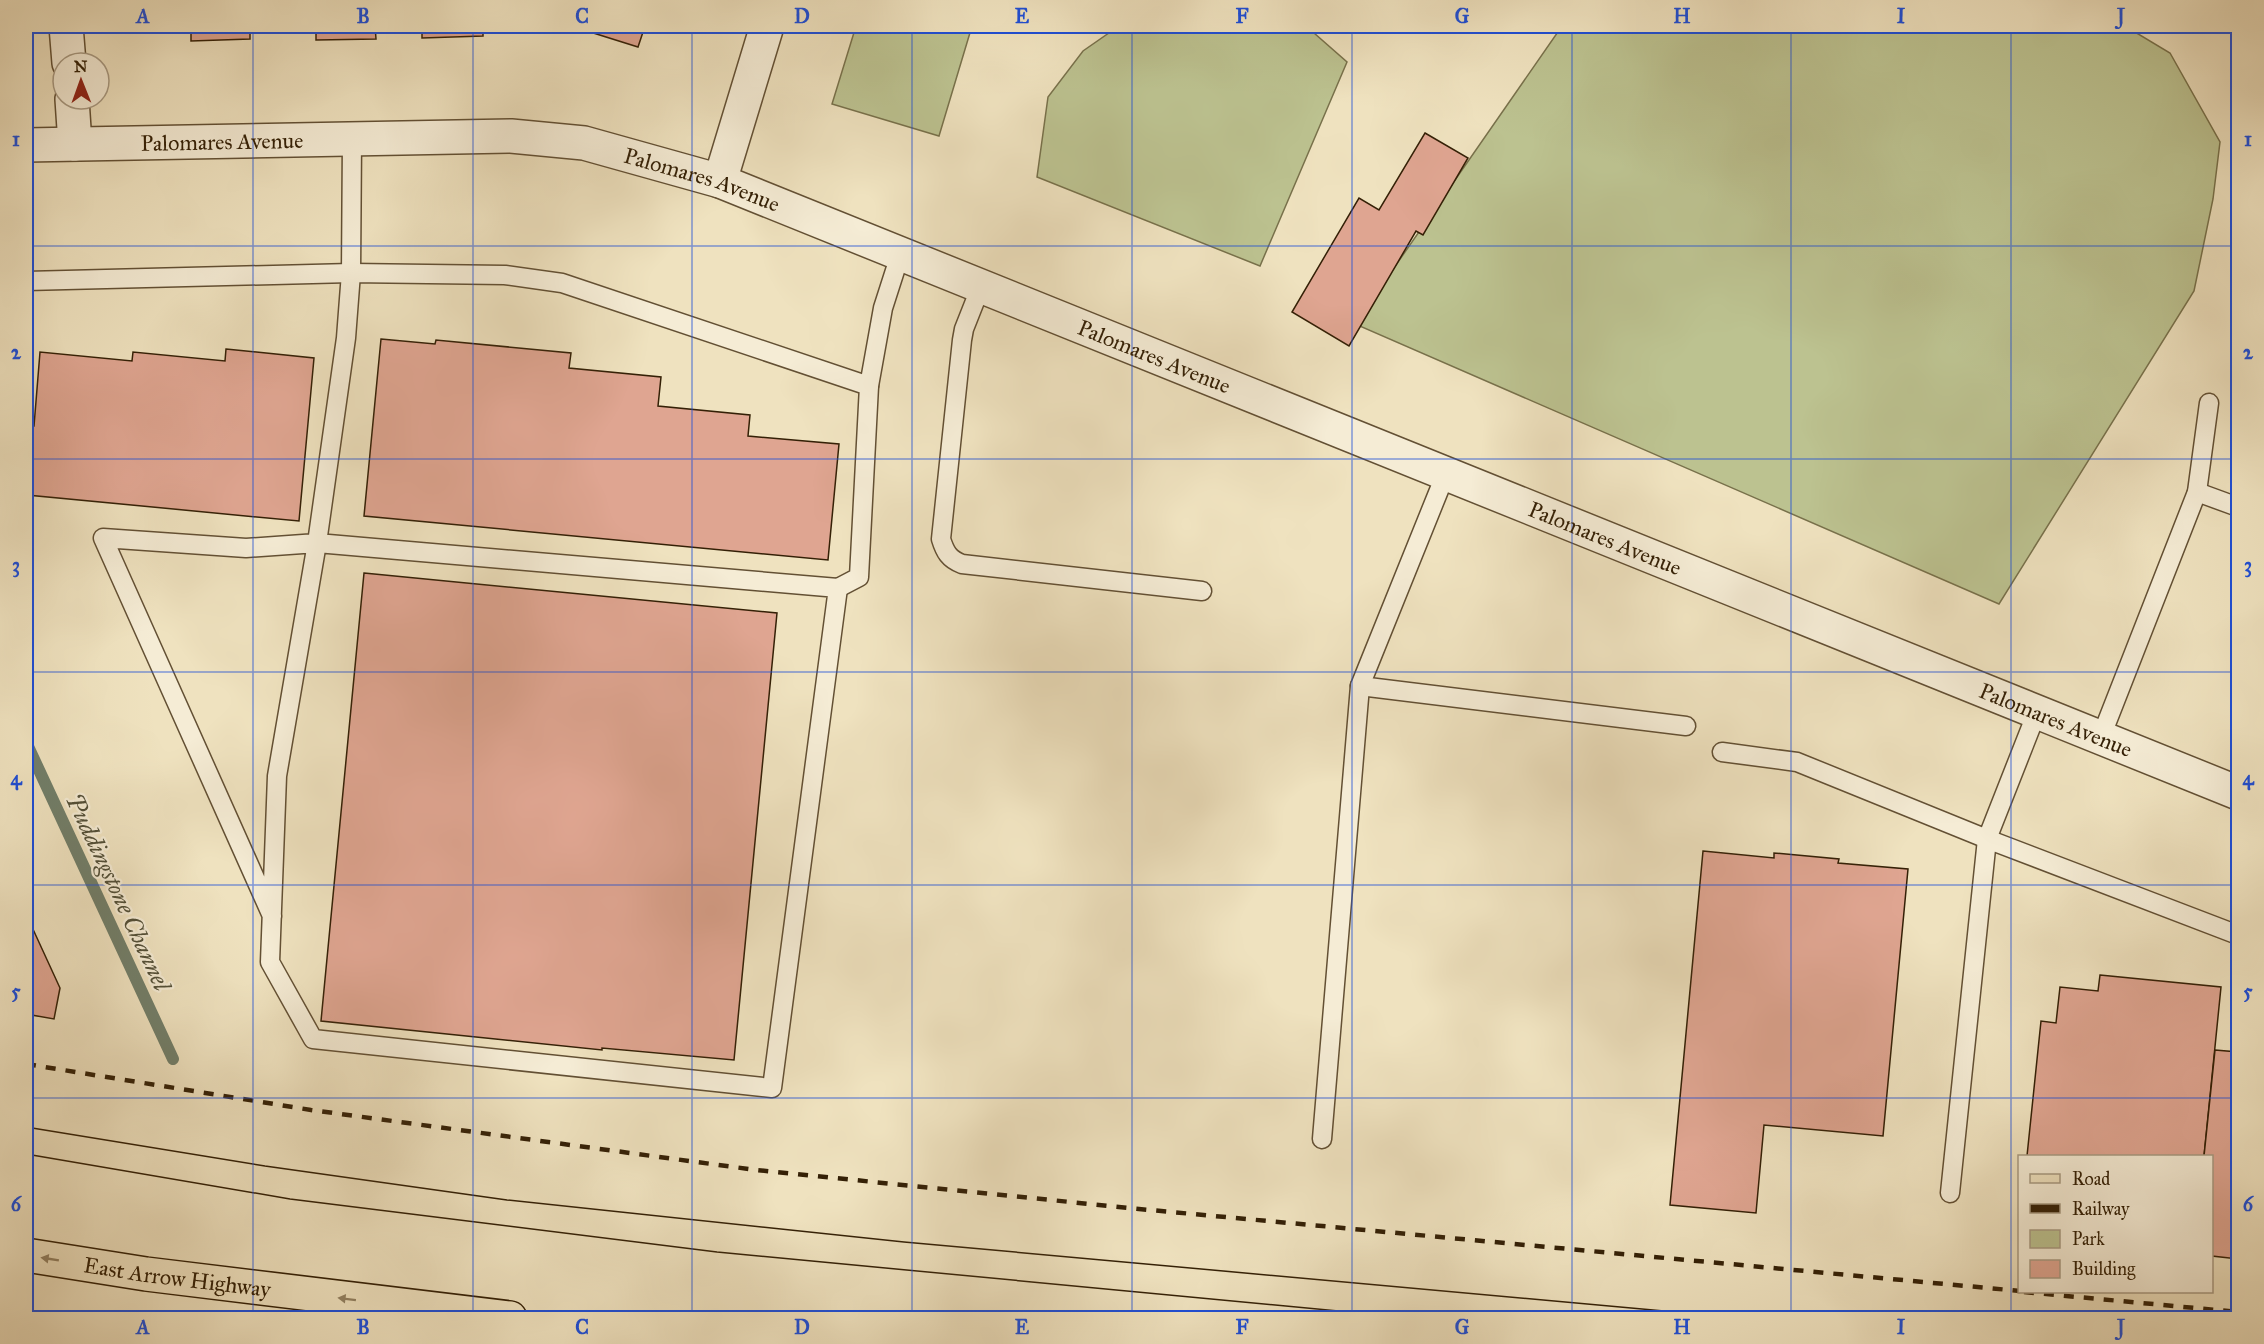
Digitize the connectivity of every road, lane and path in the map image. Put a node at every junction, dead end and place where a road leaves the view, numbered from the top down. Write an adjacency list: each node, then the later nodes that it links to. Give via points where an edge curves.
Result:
1 (66, 26): 3 (street)
2 (767, 26): 8 (street)
3 (68, 51)
4 (73, 111): 6 (street)
5 (352, 139): 6 (street, Palomares Avenue); 8 (street, Palomares Avenue, via 511,136 584,143); 10 (lane)
6 (75, 144): 7 (street, Palomares Avenue)
7 (26, 145)
8 (720, 181): 9 (street, Palomares Avenue)
9 (900, 255): 12 (street, Palomares Avenue); 13 (lane, via 883,308)
10 (351, 273): 11 (lane); 13 (lane, via 505,275 561,283); 18 (lane, via 346,338)
11 (26, 281)
12 (981, 286): 15 (street, Palomares Avenue); 20 (lane, via 962,340 941,539 952,560)
13 (869, 386): 19 (lane, via 859,578)
14 (2209, 403): 16 (lane)
15 (1446, 473): 21 (lane); 22 (street, Palomares Avenue)
16 (2197, 492): 17 (lane); 24 (lane)
17 (2238, 507)
18 (317, 543): 19 (lane); 28 (lane, via 277,776); 28 (lane, via 246,548 103,538)
19 (838, 588): 28 (lane, via 772,1088 313,1039 270,962)
20 (1202, 591)
21 (1360, 686): 23 (lane); 30 (lane)
22 (2037, 712): 24 (street, Palomares Avenue); 27 (lane)
23 (1686, 726)
24 (2101, 737): 26 (street, Palomares Avenue)
25 (1722, 752): 27 (lane, via 1797,762)
26 (2238, 793)
27 (1987, 839): 29 (lane); 31 (lane)
28 (272, 916)
29 (2238, 935)
30 (1322, 1139)
31 (1950, 1193)
32 (26, 1255): 33 (main road, East Arrow Highway, one-way to 32, via 146,1274)
33 (510, 1318)

